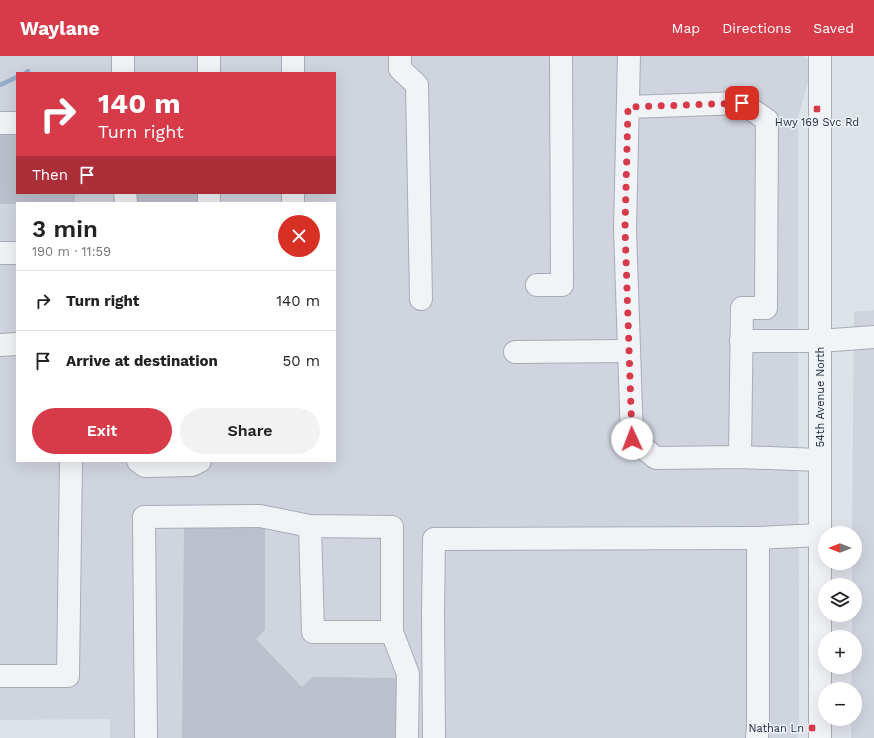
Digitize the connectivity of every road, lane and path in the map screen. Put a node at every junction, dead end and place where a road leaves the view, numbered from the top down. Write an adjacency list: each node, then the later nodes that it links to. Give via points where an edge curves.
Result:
1 (123, 56): 8 (street)
2 (209, 56): 9 (street)
3 (293, 56): 10 (street)
4 (400, 56): 17 (street, via 400,69 417,85)
5 (560, 56): 16 (street, via 562,285)
6 (629, 56): 11 (street)
7 (820, 56): 20 (street, 54th Avenue North)
8 (123, 72)
9 (209, 72)
10 (293, 72)
11 (628, 107): 19 (street, via 742,103 767,120 766,308 742,308); 23 (street, via 625,228)
12 (0, 123): 13 (street)
13 (16, 124)
14 (0, 253): 15 (street)
15 (16, 253)
16 (537, 285)
17 (421, 298)
18 (874, 337): 20 (street)
19 (741, 341): 20 (street); 25 (street)
20 (820, 341): 26 (street, 54th Avenue North)
21 (16, 344): 22 (street)
22 (0, 345)
23 (629, 351): 24 (street); 25 (street, via 632,439 656,458)
24 (515, 352)
25 (740, 457): 26 (street)
26 (820, 460): 31 (street, 54th Avenue North)
27 (71, 462): 36 (street, via 68,676)
28 (139, 462): 29 (street, via 145,466 192,465)
29 (198, 462)
30 (310, 526): 35 (street, via 313,632); 35 (street, via 392,527); 37 (street, via 260,516 144,517)
31 (820, 526)
32 (818, 535): 33 (street)
33 (758, 538): 39 (street, via 434,539); 40 (street)
34 (820, 570): 41 (street, 54th Avenue North)
35 (392, 632): 38 (street, via 408,674)
36 (0, 676)
37 (146, 738)
38 (407, 738)
39 (434, 738)
40 (757, 738)
41 (820, 738)

